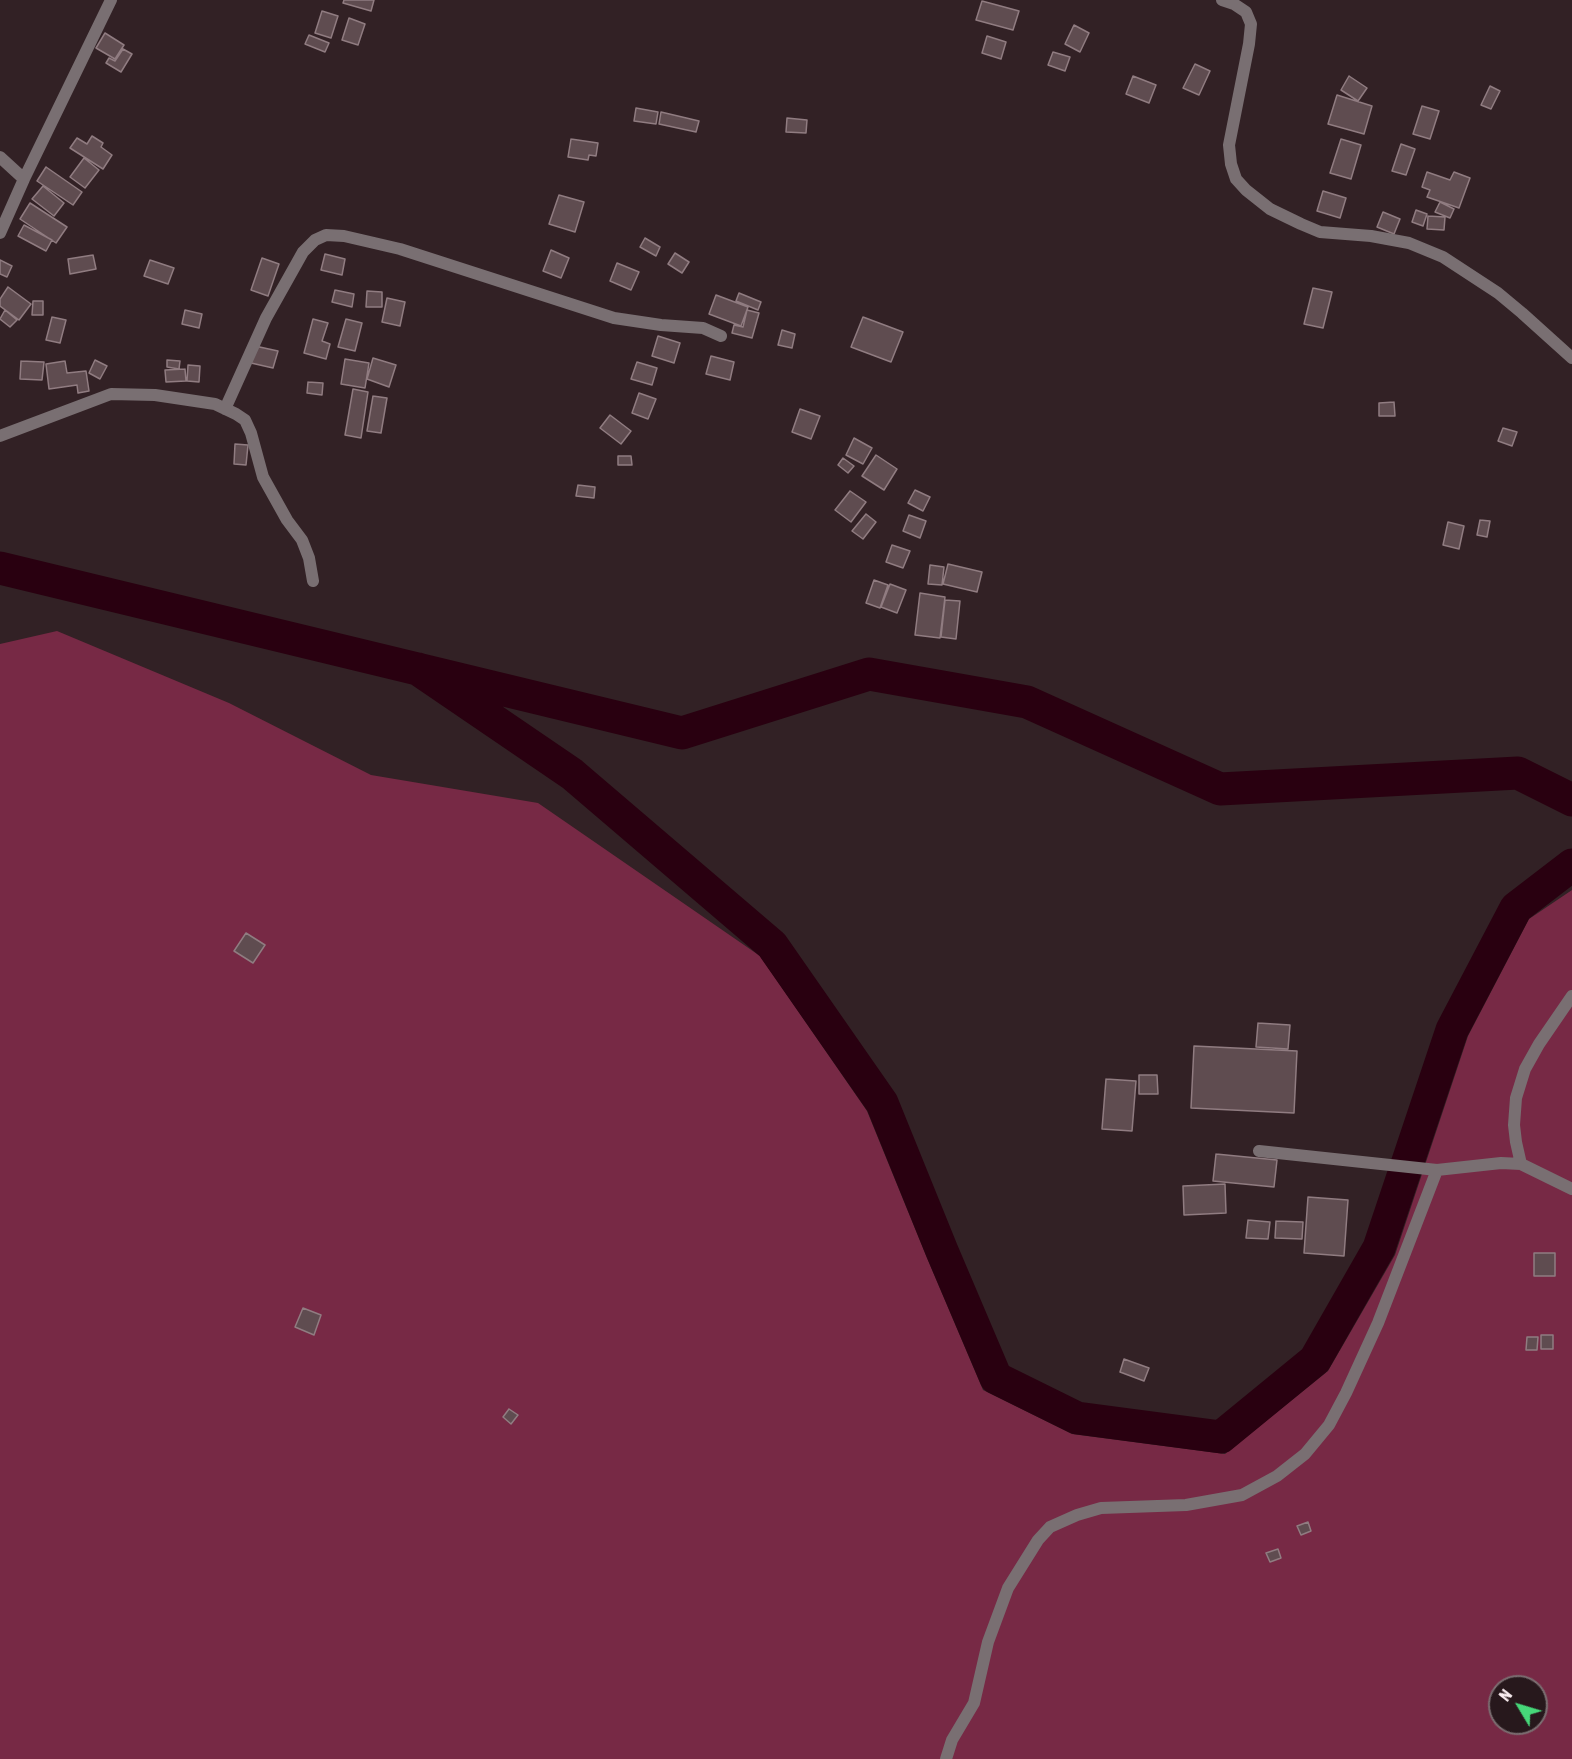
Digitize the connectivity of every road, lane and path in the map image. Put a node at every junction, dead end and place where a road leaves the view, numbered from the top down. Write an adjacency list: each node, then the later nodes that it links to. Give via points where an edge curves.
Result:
1 (111, 0): 4 (street)
2 (1222, 0): 7 (street, via 1246,12 1251,24 1229,146 1236,179 1246,190 1270,209 1320,232 1409,243 1443,257 1498,293)
3 (0, 157): 4 (street)
4 (24, 179): 5 (street)
5 (0, 232)
6 (721, 336): 8 (street, via 702,328 614,318 400,249 344,236 326,236 303,252 266,318)
7 (1572, 358)
8 (225, 409): 9 (street, via 155,395 111,394); 10 (street, via 245,420 263,477 302,540)
9 (0, 436)
10 (313, 581)
11 (1572, 996): 13 (street, via 1530,1061 1516,1098 1514,1125)
12 (1259, 1151): 14 (street)
13 (1521, 1164): 14 (street); 15 (street)
14 (1437, 1170): 16 (street, via 1378,1323 1346,1393 1329,1425 1305,1454 1277,1476 1242,1495 1186,1505 1101,1508 1050,1527 1008,1588 988,1642 974,1703 952,1740)
15 (1572, 1189)
16 (946, 1759)

